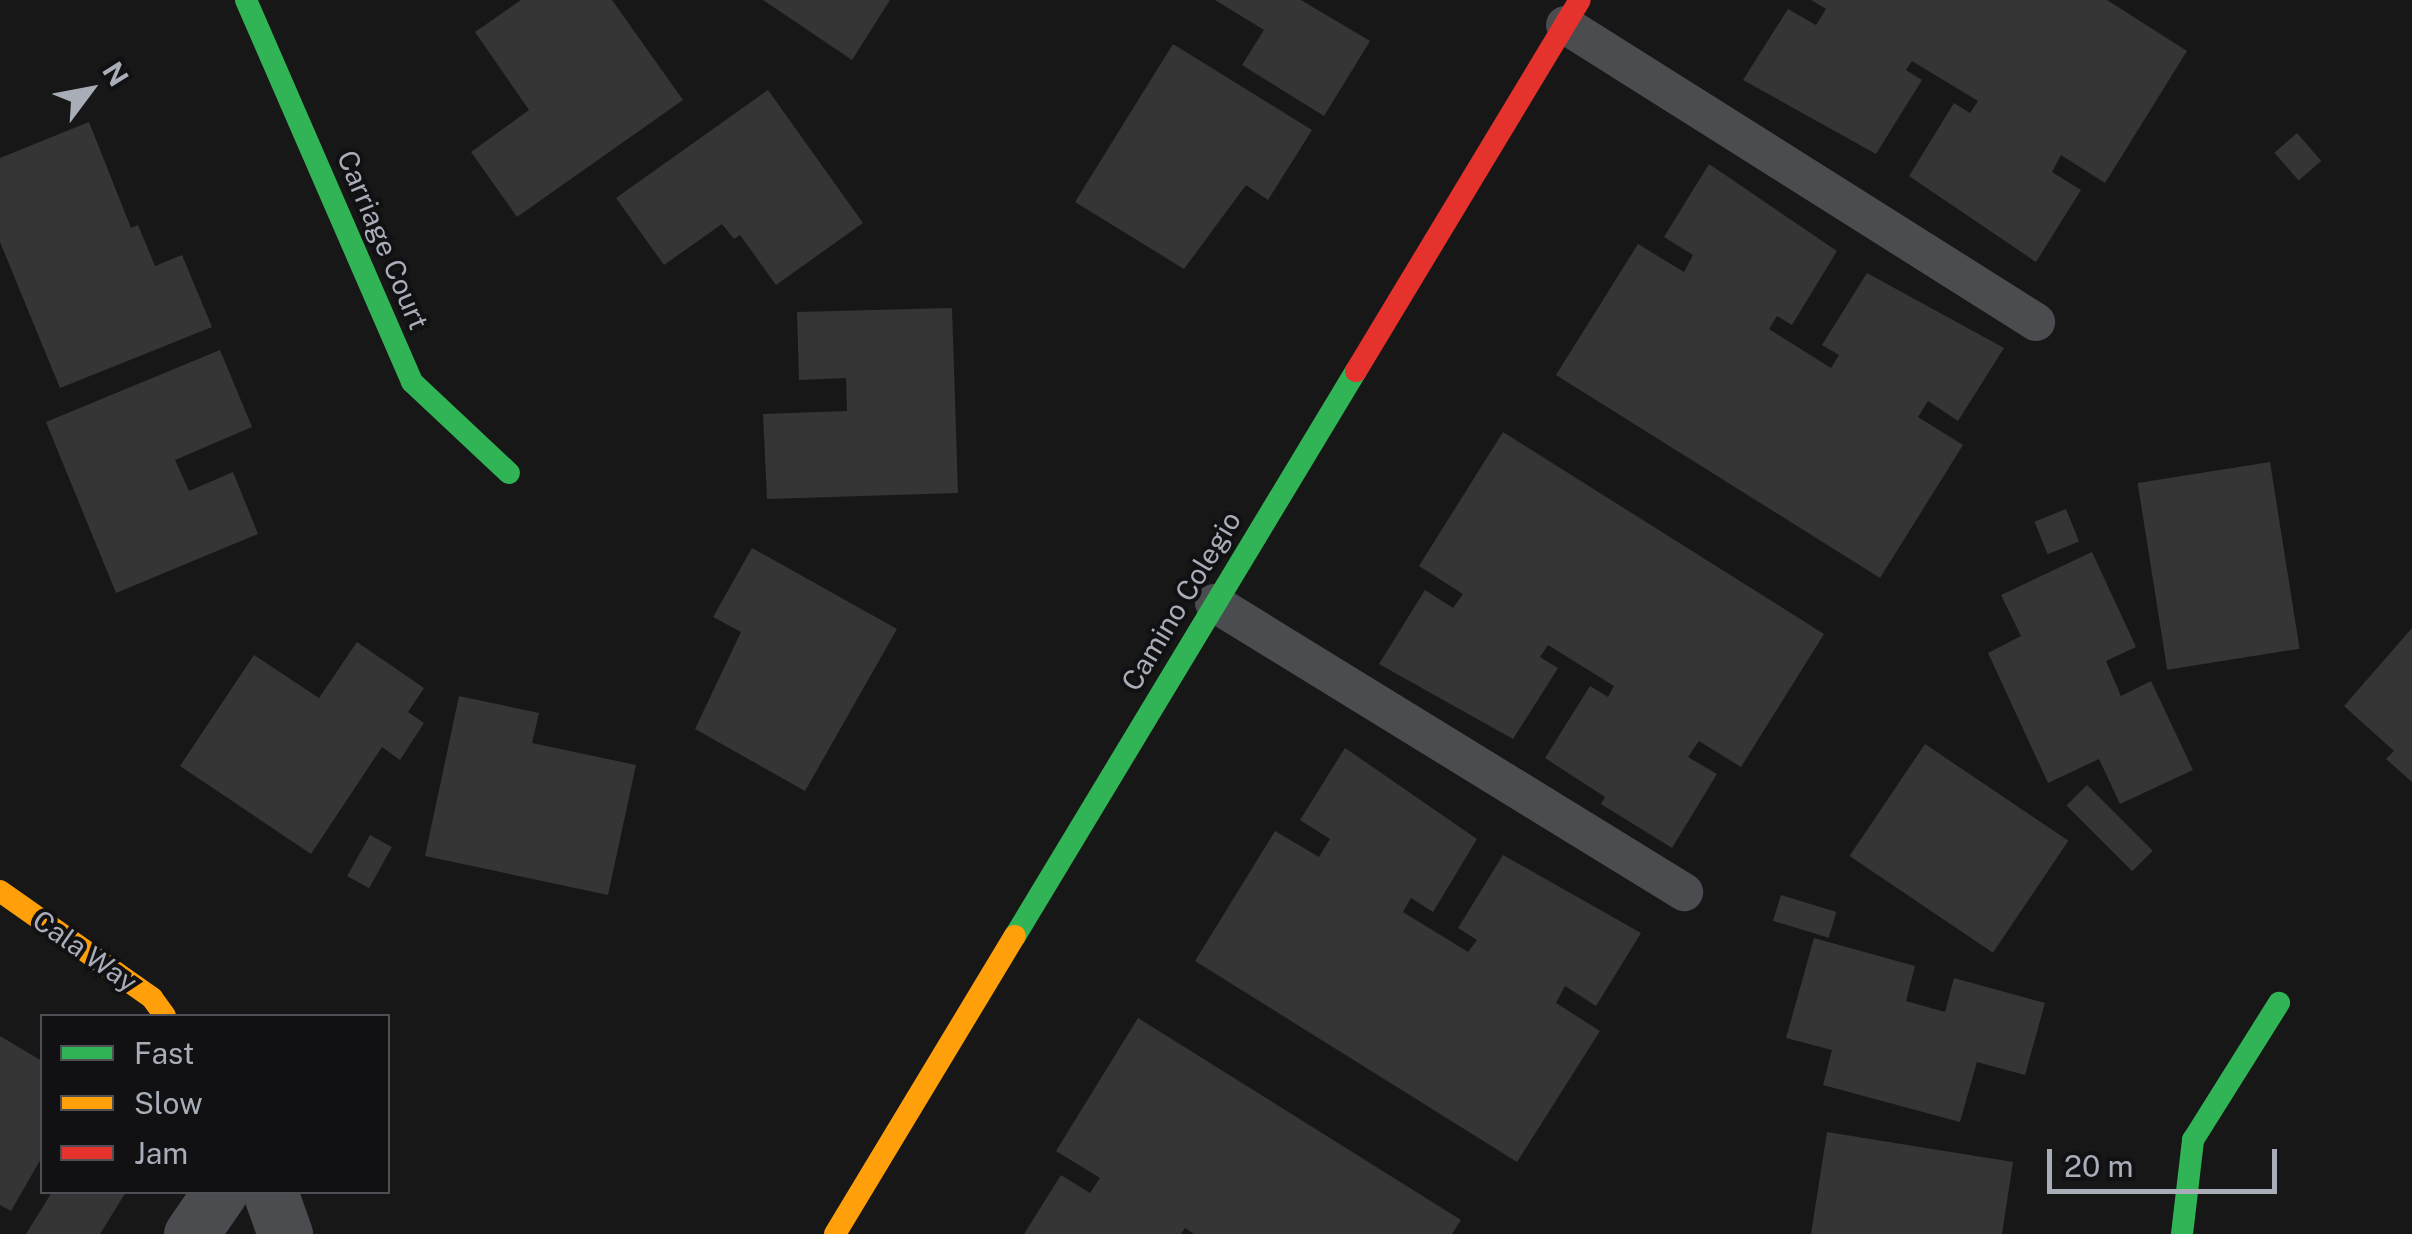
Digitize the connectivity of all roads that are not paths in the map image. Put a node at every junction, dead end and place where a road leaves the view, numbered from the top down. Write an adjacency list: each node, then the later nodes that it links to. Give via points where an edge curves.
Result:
1 (246, 0): 4 (street, Carriage Court, via 412,382)
2 (1573, 12): 3 (lane); 5 (street, Camino Colegio)
3 (2036, 322)
4 (509, 473)
5 (1214, 603): 7 (lane); 14 (street, Camino Colegio)
6 (0, 891): 9 (street, Cala Way, via 152,998)
7 (1684, 892)
8 (2279, 1003): 15 (street, via 2194,1140)
9 (163, 1014)
10 (219, 1194): 12 (street)
11 (271, 1194): 13 (street)
12 (191, 1234)
13 (286, 1234)
14 (835, 1234)
15 (2182, 1234)

